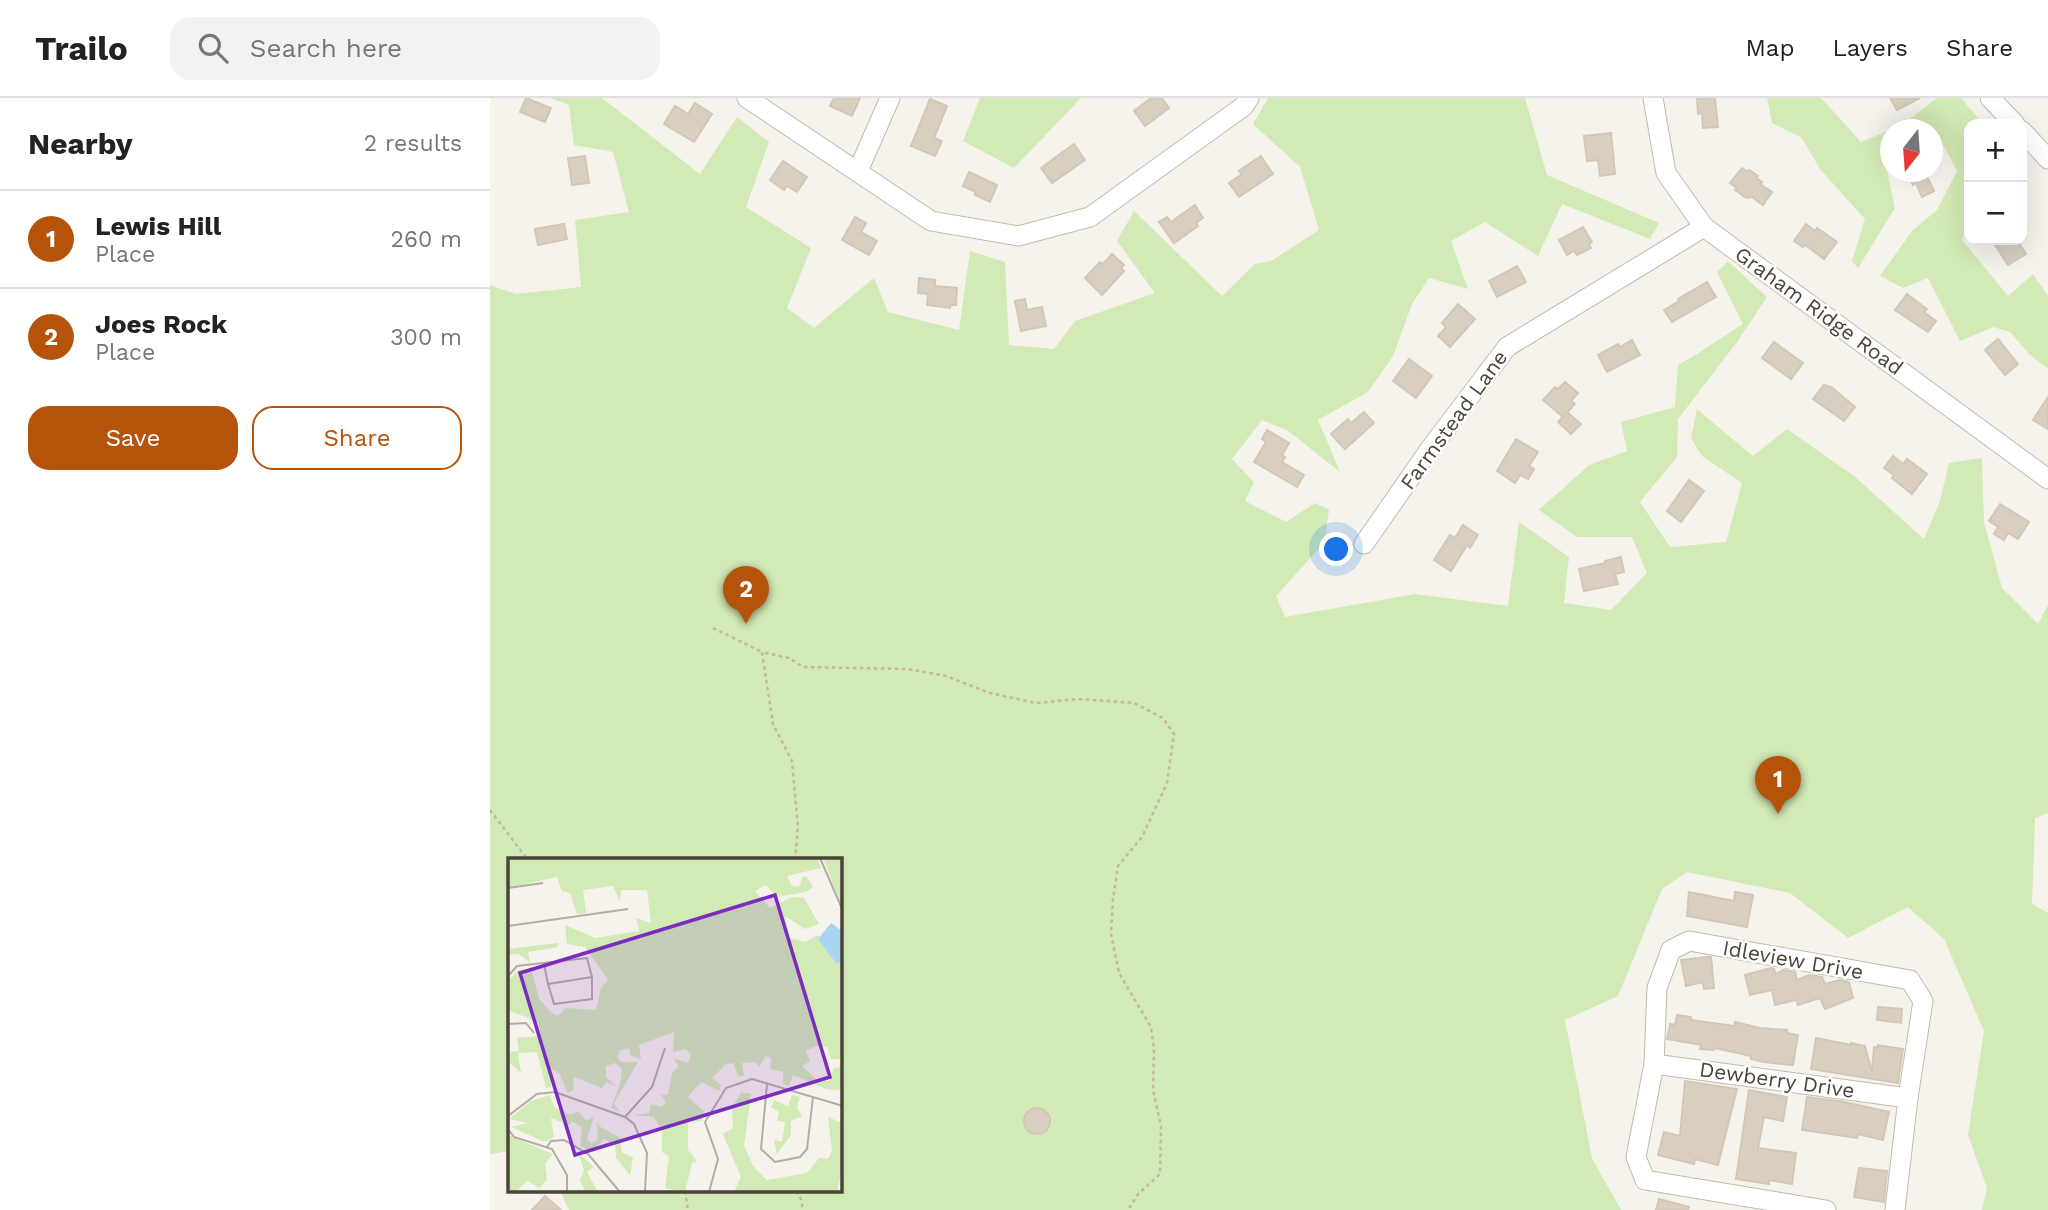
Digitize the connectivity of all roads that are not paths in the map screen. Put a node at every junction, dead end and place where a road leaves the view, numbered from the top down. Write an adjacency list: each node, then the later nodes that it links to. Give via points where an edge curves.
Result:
1 (747, 98): 9 (street)
2 (890, 98): 9 (street)
3 (1249, 98): 9 (street, via 1090,217 1018,236 931,221)
4 (1653, 98): 10 (street, Graham Ridge Road, via 1666,173)
5 (1990, 98): 6 (street)
6 (2010, 119)
7 (2027, 136): 8 (street)
8 (2048, 159)
9 (858, 171)
10 (1704, 226): 11 (street, Graham Ridge Road); 12 (street, Farmstead Lane, via 1507,346)
11 (2048, 479)
12 (1364, 544)
13 (1654, 1064): 14 (street, Dewberry Drive); 14 (street, Idleview Drive, via 1657,988 1671,950 1689,941 1910,980 1923,1001); 15 (street, via 1636,1157 1645,1180)
14 (1908, 1098): 16 (street)
15 (1826, 1210)
16 (1895, 1210)

